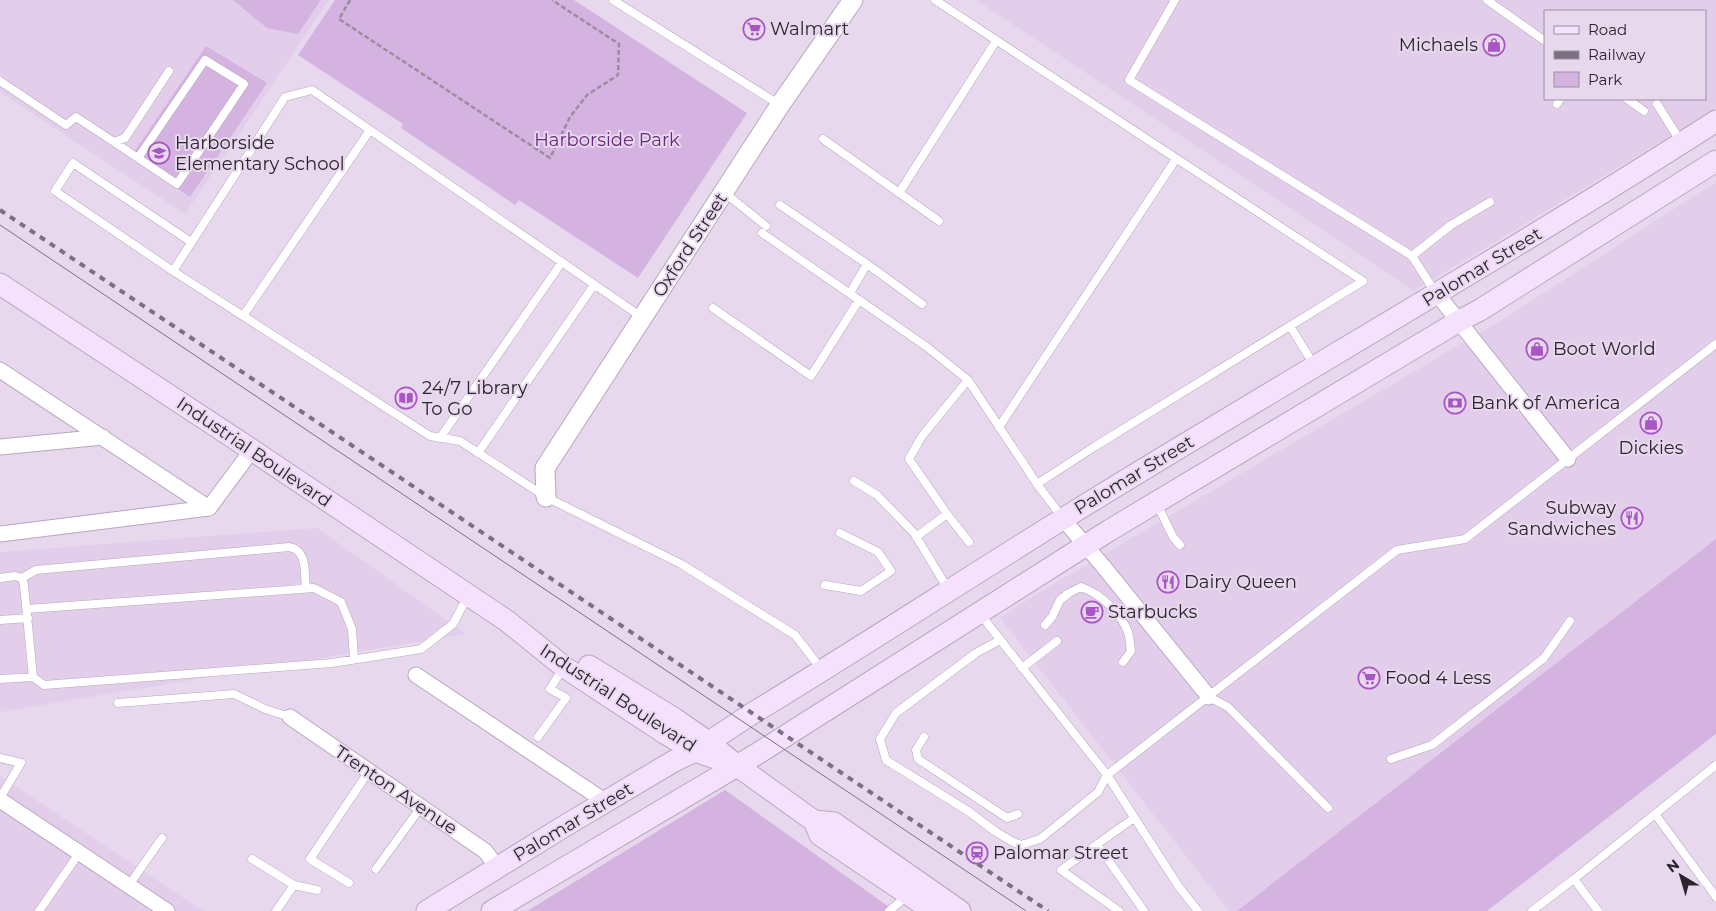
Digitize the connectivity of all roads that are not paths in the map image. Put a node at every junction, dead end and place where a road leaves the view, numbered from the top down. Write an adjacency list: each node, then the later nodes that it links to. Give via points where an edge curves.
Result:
1 (613, 0): 12 (lane)
2 (853, 0): 12 (street, Oxford Street)
3 (934, 0): 6 (lane)
4 (1175, 0): 28 (lane, via 1129,80)
5 (1487, 0): 7 (lane)
6 (996, 40): 20 (lane); 23 (lane)
7 (1544, 40)
8 (168, 71): 17 (lane, via 125,138)
9 (0, 81): 17 (lane, via 66,125 76,118)
10 (1628, 100): 13 (lane)
11 (1656, 104): 18 (lane)
12 (780, 105): 22 (street, Oxford Street)
13 (1644, 111)
14 (1716, 121): 18 (main road, Palomar Street)
15 (370, 130): 27 (lane, via 312,90 285,97); 29 (lane); 39 (lane)
16 (823, 139): 23 (lane)
17 (114, 142): 19 (lane)
18 (1682, 143): 35 (main road, Palomar Street)
19 (138, 158): 19 (lane, via 177,184 244,84 205,60)
20 (1176, 159): 42 (lane, via 1363,281); 47 (lane)
21 (1716, 161): 41 (main road, Palomar Street)
22 (724, 192): 34 (lane, via 764,230); 40 (street, Oxford Street)
23 (899, 192): 26 (lane)
24 (1490, 202): 28 (lane, via 1451,225)
25 (780, 205): 30 (lane)
26 (939, 221)
27 (191, 242): 31 (lane); 31 (lane, via 73,163 59,184 55,191)
28 (1412, 256): 35 (lane)
29 (562, 262): 33 (lane); 49 (lane)
30 (867, 264): 34 (lane); 37 (lane)
31 (173, 271): 39 (lane)
32 (0, 284): 51 (main road, Industrial Boulevard)
33 (594, 285): 40 (lane); 52 (lane)
34 (850, 294): 36 (lane)
35 (1437, 294): 41 (street); 44 (main road, Palomar Street)
36 (859, 300): 38 (lane, via 811,376); 46 (lane)
37 (922, 304)
38 (713, 308)
39 (243, 316): 49 (lane, via 430,436)
40 (643, 318): 56 (street, Oxford Street, via 545,468)
41 (1459, 321): 53 (street); 57 (main road, Palomar Street)
42 (1290, 326): 44 (lane); 55 (lane)
43 (1716, 344): 53 (lane)
44 (1316, 367): 60 (main road, Palomar Street)
45 (0, 370): 48 (street)
46 (968, 380): 47 (lane); 59 (lane, via 922,436 909,459)
47 (999, 428): 55 (lane)
48 (103, 437): 50 (street); 58 (street)
49 (440, 438): 52 (lane, via 460,441)
50 (0, 447)
51 (252, 450): 58 (street); 72 (main road, Industrial Boulevard)
52 (478, 453): 56 (lane)
53 (1568, 459): 90 (lane, via 1465,538 1397,550)
54 (854, 481): 63 (lane, via 877,495)
55 (1038, 484): 60 (lane)
56 (546, 497): 86 (lane, via 681,564 796,635)
57 (1156, 502): 65 (lane); 66 (main road, Palomar Street)
58 (209, 508): 62 (street)
59 (947, 514): 63 (lane); 64 (lane)
60 (1063, 519): 66 (street); 71 (main road, Palomar Street)
61 (840, 533): 69 (lane, via 878,552 891,571 861,590)
62 (0, 534)
63 (916, 537): 71 (lane)
64 (969, 542)
65 (1180, 545)
66 (1086, 546): 74 (main road, Palomar Street); 90 (street)
67 (0, 578): 68 (lane)
68 (22, 578): 70 (lane, via 36,570 289,547 300,552); 73 (lane)
69 (825, 585)
70 (306, 588): 73 (lane); 82 (lane, via 314,588 341,602 352,629)
71 (950, 590): 86 (main road, Palomar Street)
72 (469, 596): 77 (main road, Industrial Boulevard); 82 (lane, via 453,624 421,649)
73 (27, 609): 75 (lane)
74 (979, 613): 80 (lane); 98 (main road, Palomar Street)
75 (28, 618): 76 (lane); 88 (lane)
76 (0, 620)
77 (507, 620): 84 (main road, Industrial Boulevard); 95 (main road, Industrial Boulevard, via 557,646 675,719)
78 (1570, 621): 97 (lane, via 1544,658 1432,745)
79 (1045, 626): 83 (lane, via 1060,600 1069,593 1081,587 1092,591 1119,616 1128,633 1131,651)
80 (1000, 640): 85 (lane); 101 (lane, via 976,653 896,713 880,740 886,760 996,832 1022,845 1040,839 1098,792)
81 (1057, 641): 85 (lane)
82 (354, 659): 88 (lane, via 44,685)
83 (1123, 662)
84 (564, 667): 93 (lane, via 550,689 566,698); 95 (main road, Industrial Boulevard)
85 (1022, 668): 101 (lane)
86 (822, 670): 95 (main road, Palomar Street)
87 (416, 675): 103 (street)
88 (33, 677): 89 (lane)
89 (0, 680)
90 (1209, 697): 101 (lane); 105 (lane, via 1228,707)
91 (118, 703): 92 (lane, via 234,694)
92 (290, 717): 100 (street, Trenton Avenue)
93 (538, 737)
94 (924, 737): 106 (lane, via 916,750 918,759 1007,818)
95 (701, 747): 98 (main road, Industrial Boulevard); 103 (main road, Palomar Street)
96 (0, 758): 102 (lane, via 21,763)
97 (1391, 759)
98 (736, 765): 109 (main road, Industrial Boulevard); 127 (main road, Palomar Street)
99 (1716, 766): 107 (lane)
100 (369, 771): 104 (street, Trenton Avenue); 117 (lane, via 310,859)
101 (1107, 775): 108 (lane)
102 (0, 799): 112 (street)
103 (606, 802): 114 (main road, Palomar Street)
104 (421, 807): 114 (street, Trenton Avenue, via 485,851); 115 (lane)
105 (1328, 808)
106 (1018, 814)
107 (1655, 814): 116 (lane); 122 (lane)
108 (1134, 818): 111 (lane); 133 (lane)
109 (814, 821): 121 (main road, Industrial Boulevard, via 820,834); 130 (main road, Industrial Boulevard, via 834,823)
110 (162, 838): 118 (lane)
111 (1098, 844): 131 (lane, via 1061,870); 132 (lane)
112 (80, 852): 118 (street); 123 (lane)
113 (252, 859): 119 (lane)
114 (497, 868): 126 (main road, Palomar Street)
115 (376, 869)
116 (1574, 879): 134 (lane); 135 (lane)
117 (349, 883)
118 (129, 885): 124 (street)
119 (294, 885): 120 (lane); 125 (lane)
120 (317, 890)
121 (908, 895): 128 (lane); 129 (main road, Industrial Boulevard)
122 (1716, 897)
123 (39, 911)
124 (167, 911)
125 (276, 911)
126 (426, 911)
127 (492, 911)
128 (889, 911)
129 (933, 911)
130 (960, 911)
131 (1119, 911)
132 (1144, 911)
133 (1198, 911)
134 (1532, 911)
135 (1598, 911)

